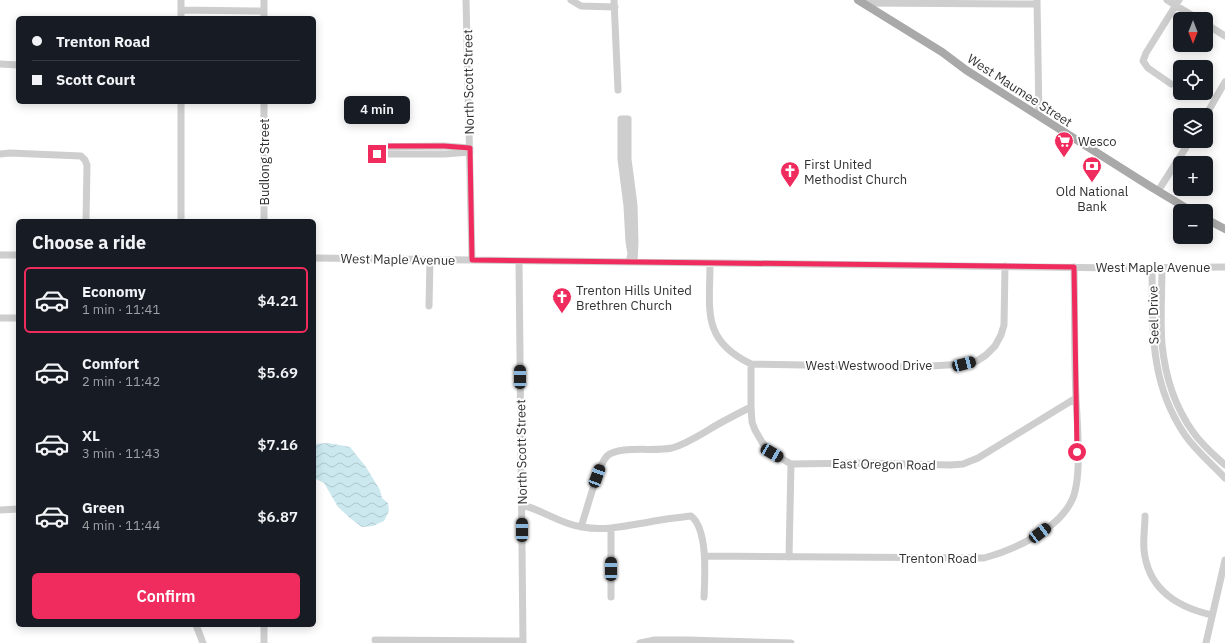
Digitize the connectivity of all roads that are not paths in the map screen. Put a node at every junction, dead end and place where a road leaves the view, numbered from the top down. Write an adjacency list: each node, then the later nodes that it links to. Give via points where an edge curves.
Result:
1 (181, 0): 10 (street)
2 (264, 0): 12 (street)
3 (466, 0): 27 (street, North Scott Street)
4 (571, 0): 8 (street, via 581,6)
5 (1167, 0): 9 (street)
6 (861, 2): 7 (street); 24 (main road, West Maumee Street)
7 (1037, 2): 24 (street)
8 (614, 3): 20 (street)
9 (1178, 3): 11 (street); 19 (street, via 1143,61 1148,68)
10 (181, 10): 12 (street); 13 (street)
11 (1189, 12)
12 (264, 15)
13 (181, 16)
14 (1213, 28): 15 (street)
15 (1225, 36)
16 (0, 64): 17 (street)
17 (16, 65)
18 (1225, 82): 23 (street)
19 (1171, 84)
20 (618, 90)
21 (181, 104): 34 (street)
22 (264, 104): 35 (street, Budlong Street)
23 (1210, 108)
24 (1039, 116): 31 (main road, West Maumee Street)
25 (411, 146): 27 (street, via 444,146); 29 (street); 29 (street, via 374,148 374,153 377,154)
26 (1186, 148): 31 (street)
27 (470, 150): 29 (street, via 445,154); 42 (street, North Scott Street)
28 (0, 154): 33 (street, via 80,156 87,165)
29 (411, 154)
30 (625, 159): 44 (street, via 635,243)
31 (1158, 191): 32 (main road, West Maumee Street)
32 (1179, 204)
33 (86, 219)
34 (181, 219)
35 (264, 219)
36 (1213, 222): 37 (main road)
37 (1225, 228)
38 (0, 255): 39 (street)
39 (16, 255)
40 (316, 258): 41 (street, West Maple Avenue)
41 (430, 260): 42 (street, West Maple Avenue); 51 (street)
42 (472, 260): 43 (street, West Maple Avenue)
43 (519, 261): 44 (street, West Maple Avenue); 64 (street, North Scott Street)
44 (631, 262): 45 (street, West Maple Avenue)
45 (710, 263): 46 (street, West Maple Avenue); 56 (street, via 710,315 713,329 724,346)
46 (1005, 266): 47 (street, West Maple Avenue); 56 (street, West Westwood Drive, via 1004,325 995,346 978,361 915,366)
47 (1074, 267): 49 (street, West Maple Avenue); 57 (street, Trenton Road)
48 (1225, 267): 50 (street, West Maple Avenue)
49 (1152, 268): 50 (street, West Maple Avenue); 55 (street, Seel Drive, via 1153,340)
50 (1162, 268): 54 (street, Seel Drive, via 1162,343)
51 (429, 306)
52 (0, 318): 53 (street)
53 (16, 318)
54 (1165, 360): 55 (street, Seel Drive); 59 (street, Seel Drive, via 1178,406)
55 (1156, 363): 60 (street, Seel Drive, via 1162,389 1176,420)
56 (750, 364): 58 (street)
57 (1076, 398): 61 (street, East Oregon Road, via 978,458 963,464); 71 (street, Trenton Road, via 1077,478 1072,501 1059,518 1029,540 1000,554 984,558)
58 (750, 407): 61 (street, via 752,422 762,442 772,453); 68 (street, via 673,448 614,452 607,457 599,470)
59 (1200, 441): 60 (street); 62 (street, Seel Drive)
60 (1194, 446): 63 (street, Seel Drive)
61 (791, 464): 71 (street)
62 (1225, 465)
63 (1225, 478)
64 (522, 505): 68 (street); 79 (street, North Scott Street)
65 (0, 510): 66 (street)
66 (16, 510)
67 (1145, 516): 75 (street, via 1144,551 1153,580 1176,602)
68 (581, 527): 69 (street)
69 (611, 529): 70 (street, via 691,516 697,520 701,530); 73 (street)
70 (705, 556): 71 (street, Trenton Road); 74 (street)
71 (790, 557)
72 (1225, 560): 75 (street)
73 (611, 597)
74 (704, 597)
75 (1212, 615): 84 (street)
76 (197, 627): 80 (street)
77 (264, 627): 81 (street)
78 (374, 640): 79 (street)
79 (523, 642)
80 (203, 643)
81 (264, 643)
82 (640, 643): 83 (street, via 686,640)
83 (790, 643)
84 (1206, 643)

